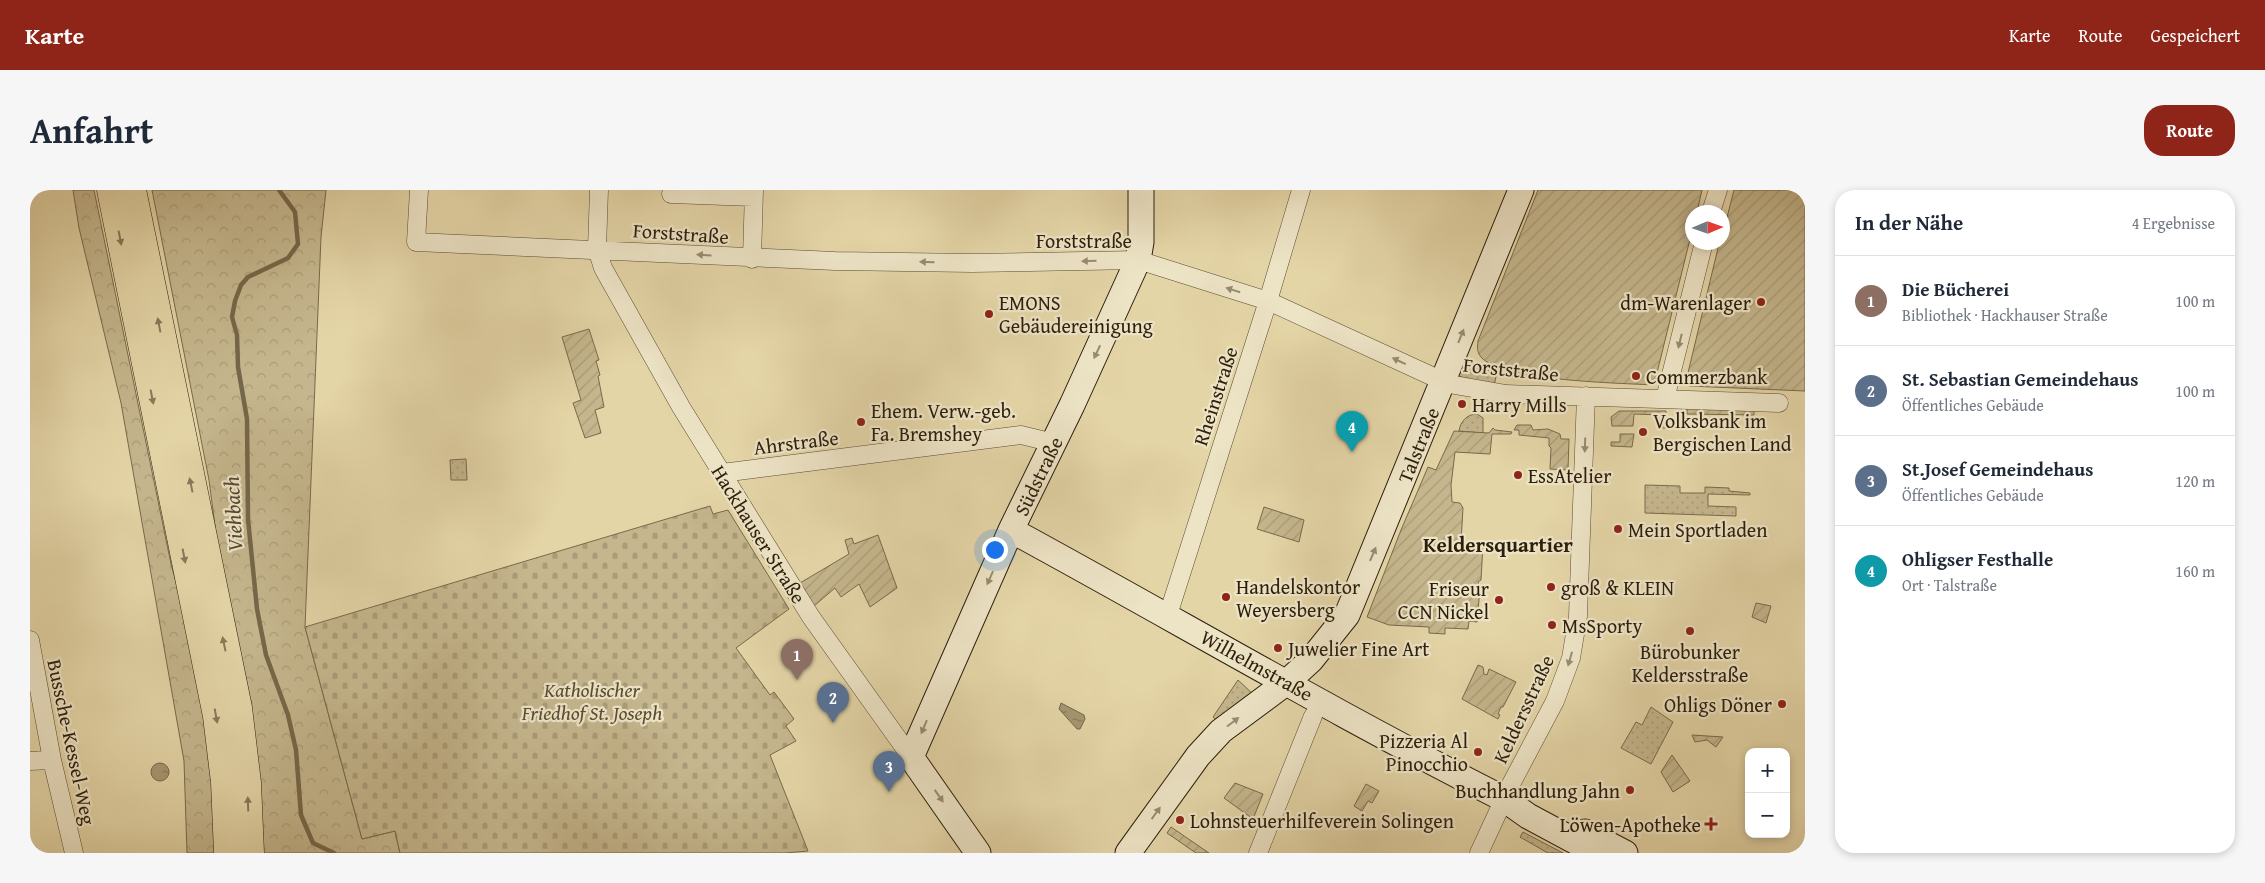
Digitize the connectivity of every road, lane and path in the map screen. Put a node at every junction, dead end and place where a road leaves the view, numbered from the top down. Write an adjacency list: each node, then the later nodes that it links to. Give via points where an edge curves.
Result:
1 (111, 190): 33 (main road, one-way to 33, via 217,716 225,782)
2 (132, 190): 34 (main road, one-way to 2, via 247,783 238,708)
3 (419, 190): 12 (street, Forststraße, via 416,242)
4 (599, 190): 12 (street, Hackhauser Straße)
5 (1141, 190): 15 (main road, Südstraße)
6 (1300, 190): 16 (street, Rheinstraße)
7 (1718, 190): 11 (street)
8 (1519, 191): 17 (main road, Talstraße, one-way to 8)
9 (671, 194): 10 (street)
10 (754, 194): 14 (street)
11 (1713, 205)
12 (597, 249): 14 (street, Forststraße, one-way to 12); 22 (street, Hackhauser Straße, via 603,268 672,392)
13 (1702, 250): 19 (street, one-way to 19)
14 (752, 258): 15 (street, Forststraße, one-way to 14, via 967,263)
15 (1138, 260): 16 (street, Forststraße, one-way to 15); 21 (main road, Südstraße, one-way to 21)
16 (1268, 301): 17 (street, Forststraße, one-way to 16); 24 (street, Rheinstraße)
17 (1443, 381): 18 (street, Forststraße, via 1506,394); 26 (main road, Talstraße, one-way to 17, via 1330,639 1347,615)
18 (1586, 396): 19 (street, Forststraße); 31 (street, Keldersstraße, one-way to 31, via 1578,616 1574,645 1555,701)
19 (1665, 399): 20 (street, Forststraße)
20 (1779, 403)
21 (1054, 443): 22 (street, Ahrstraße, via 1021,435); 23 (main road, Südstraße)
22 (722, 473): 28 (street, Hackhauser Straße, via 811,618)
23 (1011, 530): 24 (main road, Wilhelmstraße); 28 (main road, Südstraße, one-way to 28)
24 (1168, 615): 26 (main road, Wilhelmstraße)
25 (30, 640): 29 (street, Bussche-Kessel-Weg)
26 (1287, 682): 31 (main road, Wilhelmstraße); 36 (main road, Talstraße, one-way to 26, via 1204,749 1221,731)
27 (1313, 716): 37 (street)
28 (911, 757): 35 (main road, Hackhauser Straße, one-way to 35)
29 (52, 760): 30 (street); 32 (street, Bussche-Kessel-Weg)
30 (30, 761)
31 (1504, 799): 38 (street, Keldersstraße); 39 (main road, Wilhelmstraße, via 1528,816); 40 (main road, Wilhelmstraße, via 1533,806)
32 (74, 853)
33 (228, 853)
34 (250, 853)
35 (978, 853)
36 (1128, 853)
37 (1258, 853)
38 (1478, 853)
39 (1598, 853)
40 (1625, 853)

